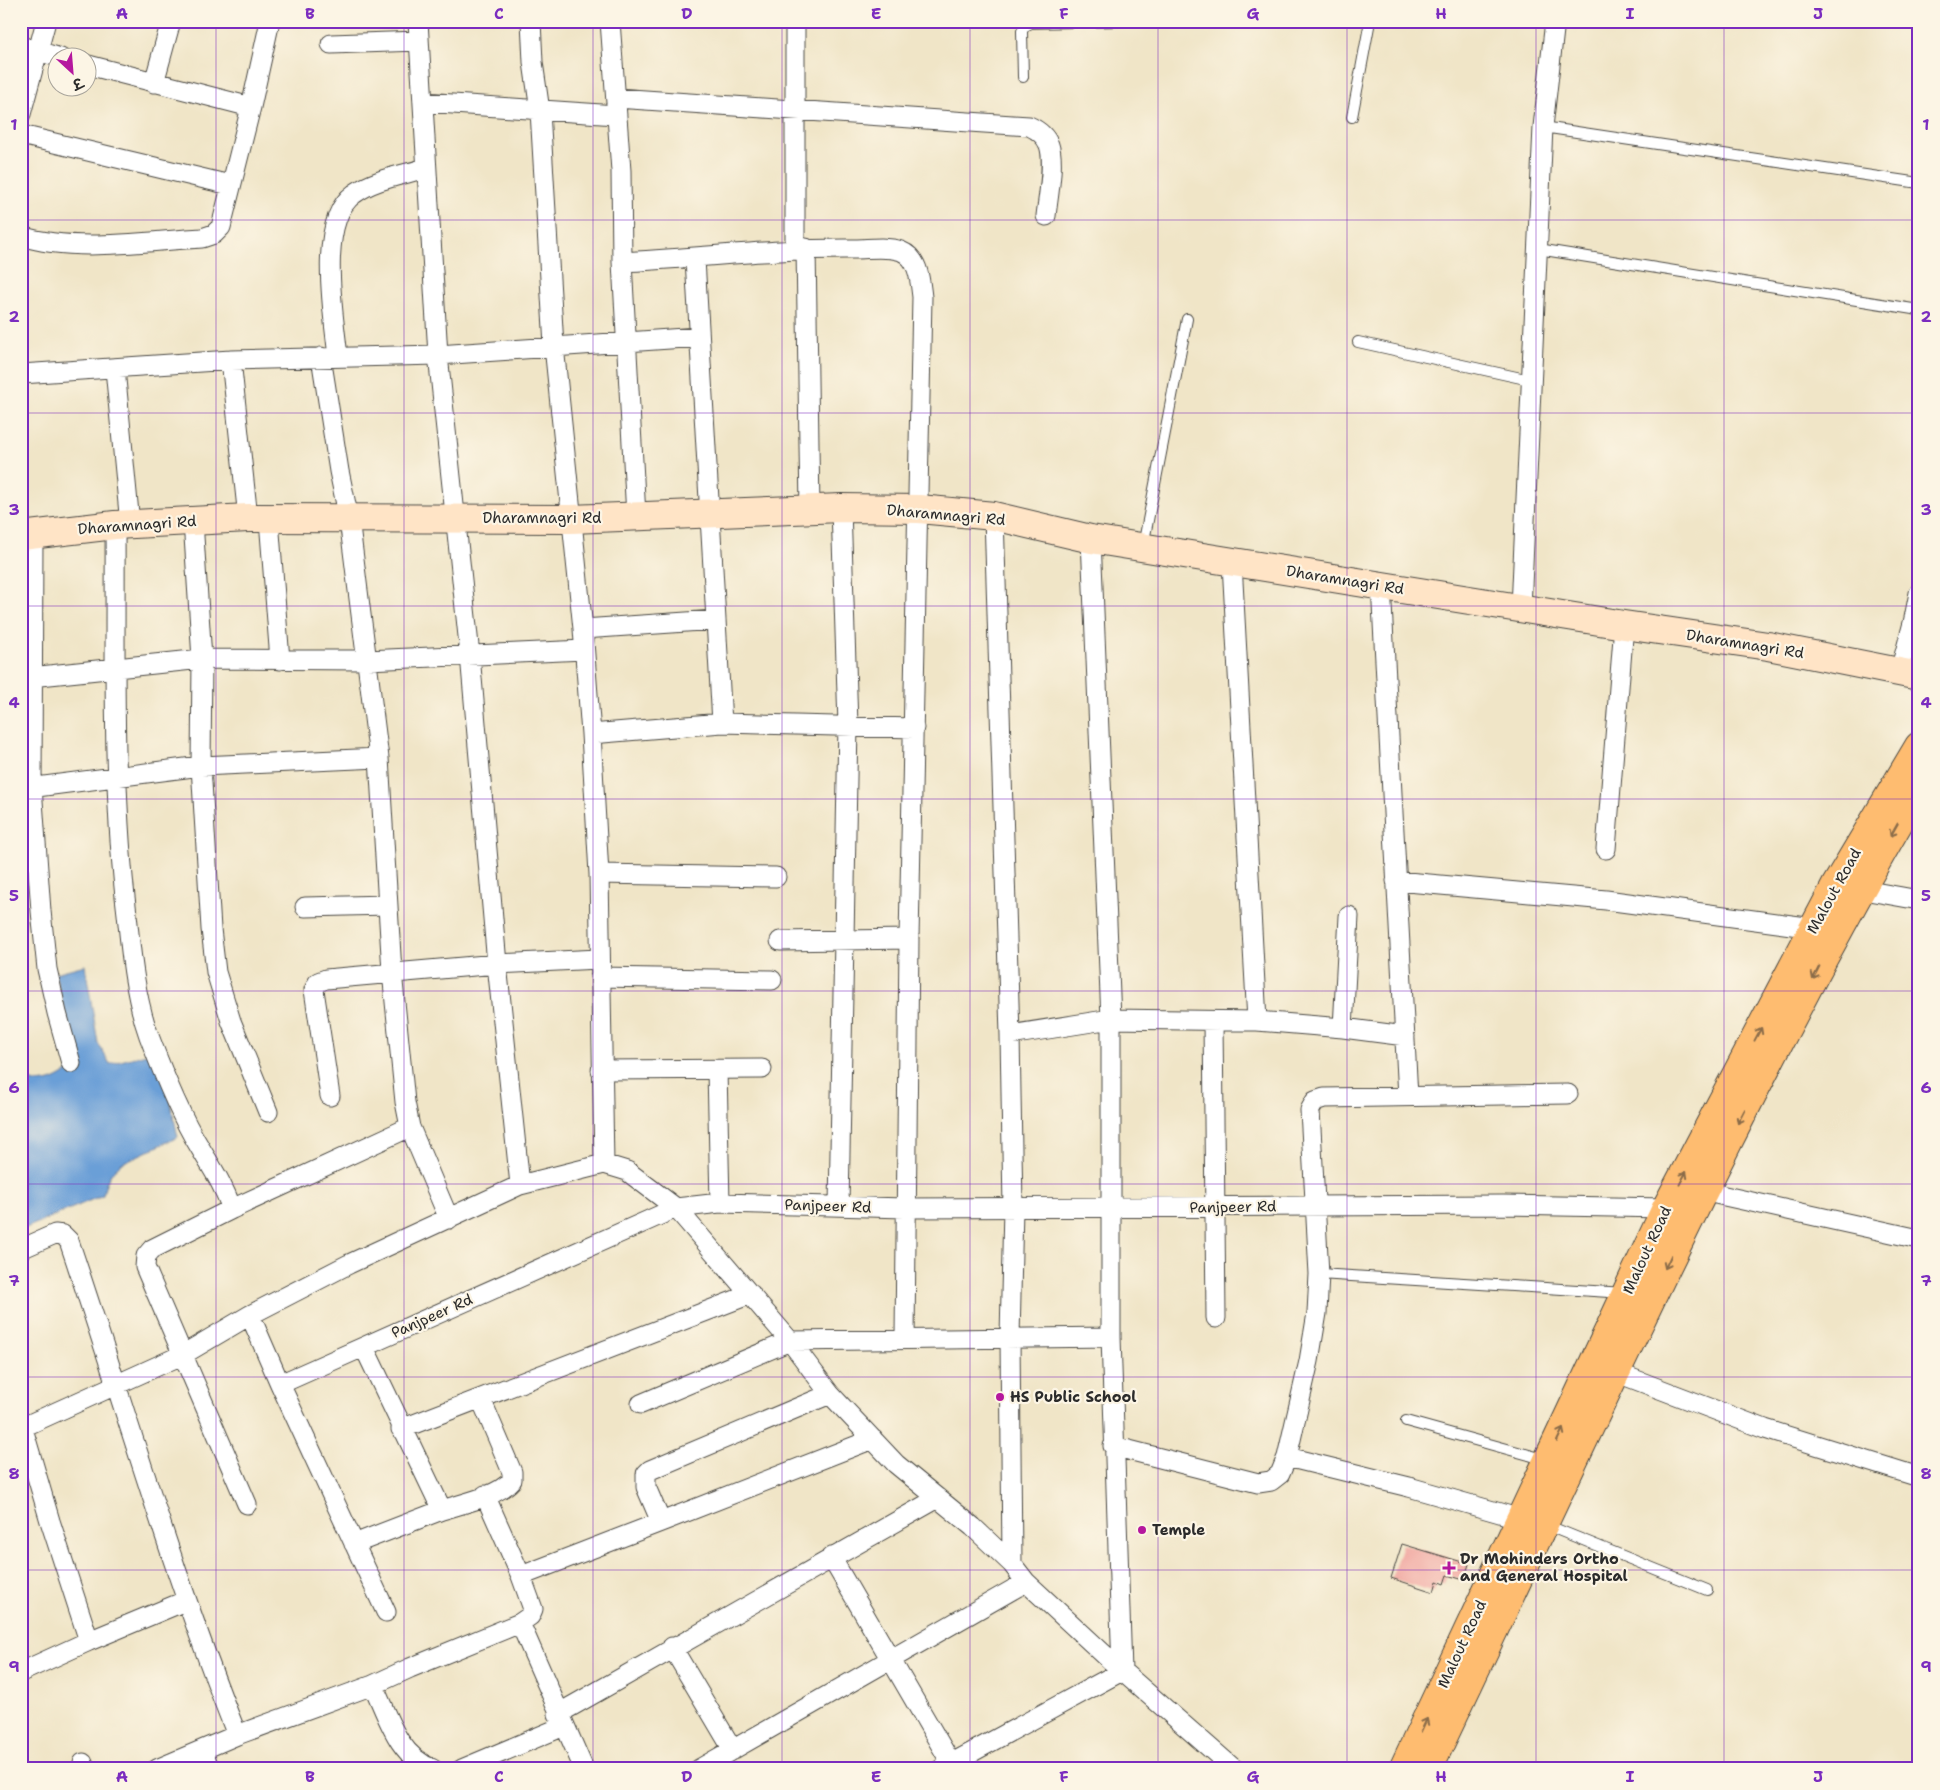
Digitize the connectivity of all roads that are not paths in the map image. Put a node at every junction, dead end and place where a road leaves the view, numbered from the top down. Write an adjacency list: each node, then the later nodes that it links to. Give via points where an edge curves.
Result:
1 (46, 21): 13 (street)
2 (171, 21): 17 (street)
3 (270, 21): 19 (street)
4 (418, 21): 11 (street)
5 (530, 21): 22 (street)
6 (610, 21): 20 (street)
7 (794, 21): 21 (street)
8 (1125, 21): 16 (lane, via 1031,23 1025,26 1022,31)
9 (1370, 21): 24 (lane)
10 (1555, 21): 25 (street)
11 (419, 41): 12 (street); 18 (street)
12 (331, 44)
13 (30, 49): 14 (street); 23 (street)
14 (48, 54)
15 (98, 68): 17 (street)
16 (1023, 77)
17 (154, 83): 19 (street)
18 (423, 102): 22 (street); 27 (street)
19 (252, 107): 29 (street)
20 (616, 107): 21 (street); 22 (street); 35 (street, via 621,171)
21 (795, 109): 30 (street, via 1029,126 1040,132 1049,144 1051,159); 32 (street)
22 (540, 111): 41 (street)
23 (21, 114)
24 (1352, 117)
25 (1543, 127): 28 (lane); 33 (street)
26 (21, 136): 29 (street)
27 (426, 168): 42 (street); 43 (street, via 379,182 353,194 341,208 335,220 332,249)
28 (1919, 183)
29 (230, 185): 31 (street, via 221,227 214,234 202,238 56,245)
30 (1046, 216)
31 (21, 236)
32 (800, 249): 34 (street); 49 (street, via 901,251 912,260 919,274 922,297); 50 (street)
33 (1538, 249): 36 (lane); 47 (street)
34 (695, 259): 35 (street); 38 (street)
35 (622, 262): 40 (street)
36 (1919, 310)
37 (1187, 319): 62 (lane)
38 (699, 337): 40 (street); 51 (street)
39 (1358, 342): 47 (lane)
40 (626, 344): 41 (street); 52 (street)
41 (554, 346): 42 (street); 57 (street)
42 (438, 355): 43 (street); 54 (street)
43 (329, 357): 44 (street); 56 (street, via 339,471)
44 (231, 360): 45 (street); 55 (street)
45 (115, 369): 46 (street); 59 (street)
46 (21, 374)
47 (1530, 380): 66 (street)
48 (841, 508): 49 (street, Dharamnagri Rd); 50 (street, Dharamnagri Rd); 79 (street)
49 (919, 509): 53 (street, Dharamnagri Rd); 80 (street)
50 (810, 510): 51 (street, Dharamnagri Rd)
51 (712, 512): 52 (street, Dharamnagri Rd); 67 (street)
52 (636, 516): 57 (street, Dharamnagri Rd)
53 (994, 516): 61 (street, Dharamnagri Rd); 109 (street)
54 (454, 518): 56 (street, Dharamnagri Rd); 57 (street, Dharamnagri Rd); 71 (street)
55 (259, 519): 56 (street, Dharamnagri Rd); 58 (street, Dharamnagri Rd); 73 (street)
56 (349, 519): 74 (street)
57 (571, 519): 69 (street)
58 (193, 521): 59 (street, Dharamnagri Rd); 72 (street)
59 (122, 525): 60 (street, Dharamnagri Rd); 75 (street)
60 (27, 535): 77 (street)
61 (1091, 539): 62 (street, Dharamnagri Rd); 105 (street)
62 (1143, 547): 63 (street, Dharamnagri Rd)
63 (1232, 563): 64 (street, Dharamnagri Rd); 107 (street)
64 (1381, 585): 66 (street, Dharamnagri Rd); 91 (street)
65 (1919, 592): 76 (street)
66 (1521, 608): 68 (street, Dharamnagri Rd)
67 (716, 620): 69 (street); 78 (street)
68 (1624, 626): 76 (street, Dharamnagri Rd, via 1768,646); 88 (street)
69 (583, 629): 70 (street)
70 (584, 650): 71 (street); 81 (street)
71 (470, 655): 74 (street); 101 (street)
72 (202, 660): 73 (street); 75 (street); 84 (street)
73 (280, 660): 74 (street)
74 (367, 660): 83 (street)
75 (116, 667): 77 (street); 85 (street)
76 (1909, 674)
77 (26, 677): 86 (street)
78 (722, 723): 79 (street); 81 (street)
79 (848, 725): 80 (street); 99 (street)
80 (914, 728): 100 (street)
81 (591, 734): 89 (street)
82 (1919, 746): 92 (highway, Malout Road)
83 (379, 758): 84 (street); 94 (street)
84 (201, 766): 85 (street); 118 (street, via 216,972)
85 (115, 776): 86 (street); 132 (street, via 121,865 138,994 147,1027 185,1117 218,1174)
86 (27, 788): 111 (street, via 48,969)
87 (1919, 788): 92 (highway, Malout Road, one-way to 92)
88 (1606, 850)
89 (599, 874): 90 (street); 102 (street)
90 (776, 877)
91 (1396, 881): 97 (street, via 1606,900); 110 (street)
92 (1848, 887): 93 (street); 97 (highway, Malout Road); 122 (highway, Malout Road, one-way to 122)
93 (1919, 900)
94 (388, 905): 95 (street); 103 (street)
95 (305, 907)
96 (1350, 916): 108 (street)
97 (1814, 928): 131 (highway, Malout Road, one-way to 97)
98 (780, 940): 99 (street)
99 (844, 940): 100 (street); 124 (street)
100 (909, 940): 127 (street)
101 (497, 964): 102 (street); 103 (street); 121 (street)
102 (599, 968): 104 (street); 113 (street)
103 (392, 972): 116 (street, via 318,982 314,990); 119 (street)
104 (772, 980)
105 (1111, 1019): 106 (street); 109 (street); 129 (street)
106 (1213, 1021): 107 (street); 130 (street)
107 (1256, 1022): 108 (street)
108 (1343, 1028): 110 (street)
109 (1010, 1035): 128 (street)
110 (1405, 1036): 117 (street)
111 (71, 1063)
112 (762, 1069): 114 (street)
113 (601, 1070): 114 (street); 120 (street)
114 (718, 1070): 123 (street)
115 (1568, 1094): 117 (street)
116 (330, 1096)
117 (1408, 1097): 125 (street, via 1324,1098 1315,1101 1310,1110)
118 (268, 1112)
119 (410, 1127): 132 (street); 133 (street)
120 (604, 1164): 121 (street); 126 (street, via 627,1171)
121 (520, 1185): 133 (street)
122 (1702, 1191): 134 (street); 147 (highway, Malout Road, one-way to 147)
123 (720, 1203): 124 (street, Panjpeer Rd); 126 (street, Panjpeer Rd)
124 (839, 1206): 127 (street, Panjpeer Rd)
125 (1317, 1206): 130 (street, Panjpeer Rd); 131 (street, Panjpeer Rd); 136 (street)
126 (676, 1208): 138 (street); 145 (street, Panjpeer Rd)
127 (904, 1208): 128 (street, Panjpeer Rd); 143 (street)
128 (1013, 1208): 129 (street, Panjpeer Rd); 141 (street)
129 (1110, 1208): 130 (street, Panjpeer Rd); 142 (street)
130 (1214, 1208): 140 (street)
131 (1666, 1208): 137 (highway, Malout Road)
132 (232, 1209): 146 (street, via 152,1249 146,1256 145,1267)
133 (449, 1219): 139 (street, via 349,1264)
134 (1919, 1239)
135 (21, 1249): 148 (street, via 55,1234 63,1234 69,1241)
136 (1319, 1274): 137 (lane); 158 (street, via 1317,1313 1309,1360)
137 (1627, 1293): 159 (highway, Malout Road, one-way to 137)
138 (751, 1294): 144 (street); 151 (street)
139 (250, 1315): 146 (street); 149 (street)
140 (1216, 1318)
141 (1010, 1337): 142 (street); 143 (street); 169 (street)
142 (1110, 1337): 157 (street)
143 (904, 1338): 144 (street)
144 (790, 1341): 150 (street); 152 (street)
145 (364, 1347): 149 (street, Panjpeer Rd); 155 (street)
146 (184, 1354): 148 (street); 163 (street)
147 (1615, 1372): 160 (street, via 1765,1429); 166 (highway, Malout Road)
148 (117, 1384): 154 (street); 173 (street)
149 (280, 1384): 167 (street)
150 (830, 1394): 156 (street); 165 (street, via 650,1470 646,1474 646,1487)
151 (481, 1399): 155 (street); 161 (street, via 512,1472 512,1480 507,1485)
152 (641, 1404)
153 (1406, 1421): 159 (lane)
154 (22, 1424): 176 (street)
155 (402, 1429): 164 (street)
156 (873, 1439): 162 (street, via 896,1464); 165 (street)
157 (1113, 1446): 158 (street, via 1258,1483 1271,1481 1280,1474); 179 (street)
158 (1287, 1457): 166 (street)
159 (1548, 1460): 166 (highway, Malout Road)
160 (1919, 1477)
161 (485, 1495): 164 (street); 170 (street)
162 (938, 1498): 168 (street); 169 (street)
163 (246, 1504)
164 (442, 1510): 167 (street)
165 (661, 1522): 170 (street)
166 (1533, 1522): 172 (lane); 194 (highway, Malout Road, one-way to 166); 195 (highway, Malout Road)
167 (354, 1544): 174 (street)
168 (831, 1557): 177 (street); 178 (street)
169 (1012, 1564): 171 (street)
170 (521, 1576): 175 (street, via 534,1609)
171 (1026, 1582): 178 (street); 179 (street)
172 (1707, 1590)
173 (185, 1601): 176 (street); 183 (street)
174 (386, 1612)
175 (520, 1623): 181 (street); 182 (street)
176 (89, 1641): 180 (street)
177 (672, 1648): 182 (street); 185 (street)
178 (891, 1660): 185 (street); 186 (street)
179 (1122, 1670): 186 (street); 193 (street)
180 (21, 1672)
181 (373, 1685): 183 (street); 189 (street, via 408,1754 419,1764)
182 (561, 1720): 190 (street); 191 (street)
183 (237, 1735): 184 (street)
184 (202, 1750): 187 (street); 188 (street)
185 (734, 1750): 192 (street)
186 (946, 1766)
187 (157, 1769)
188 (210, 1769)
189 (432, 1769)
190 (462, 1769)
191 (584, 1769)
192 (699, 1769)
193 (1234, 1769)
194 (1403, 1769)
195 (1428, 1769)

